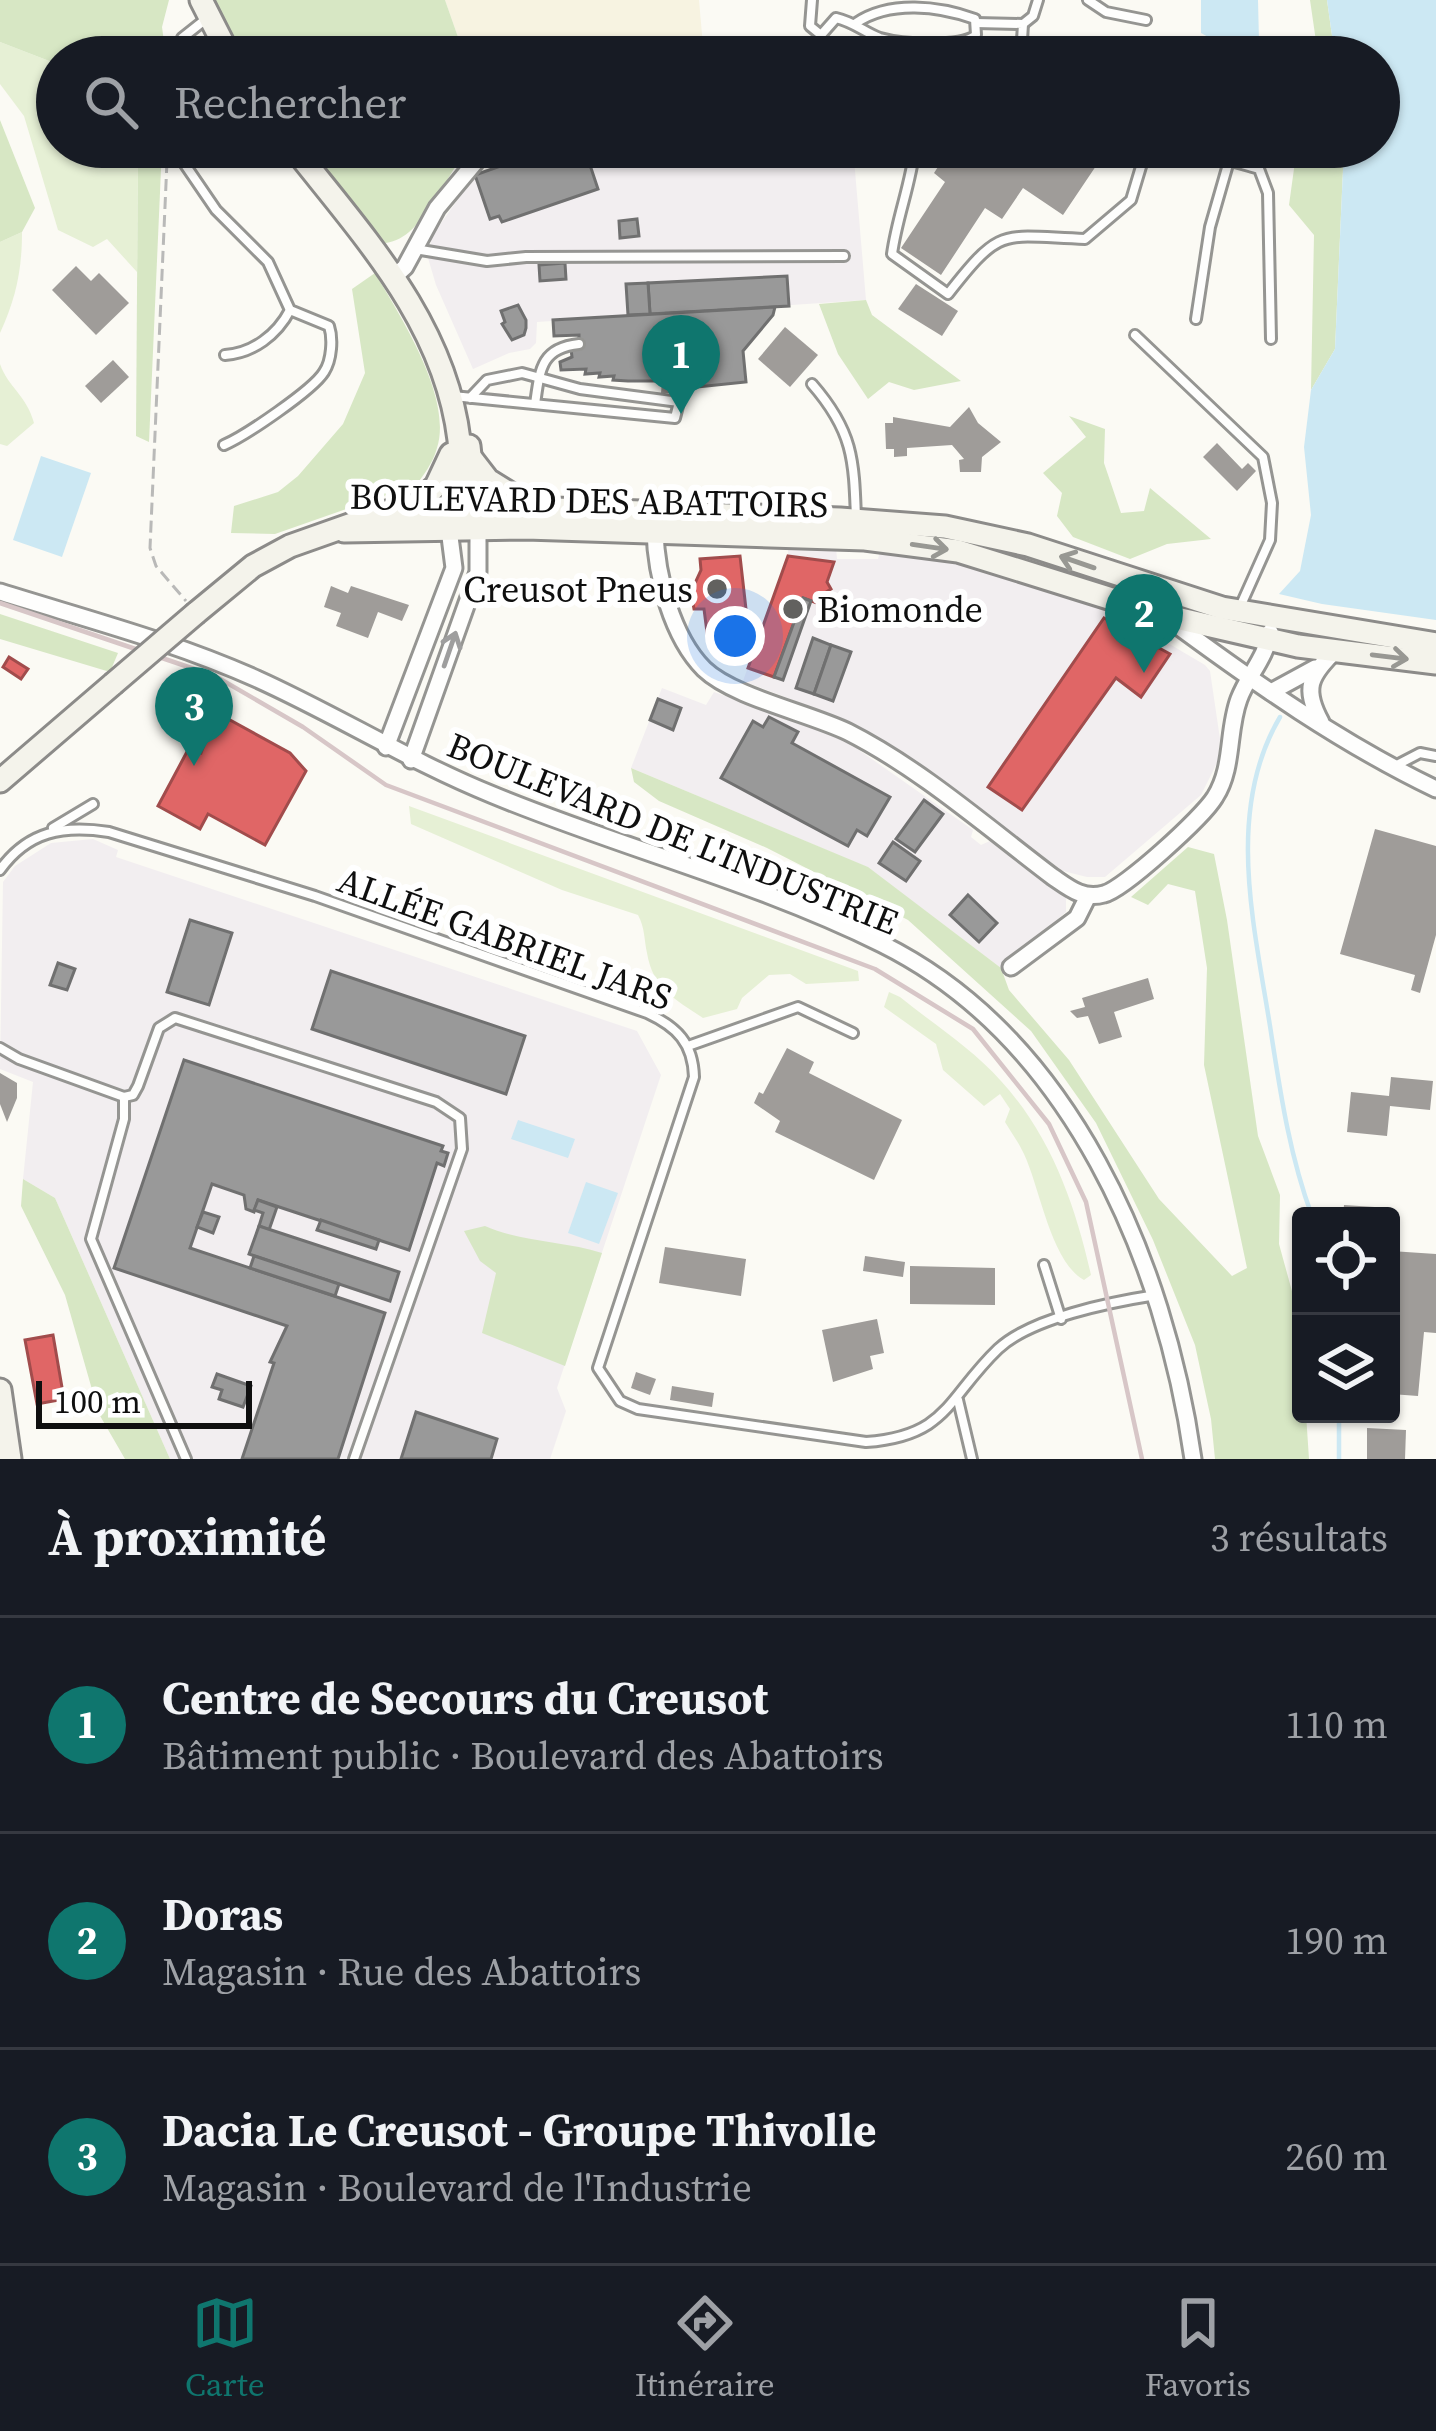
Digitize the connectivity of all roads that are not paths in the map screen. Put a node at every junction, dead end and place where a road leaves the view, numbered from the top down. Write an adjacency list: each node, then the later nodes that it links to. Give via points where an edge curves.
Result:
1 (812, 0): 9 (lane, via 810,26)
2 (1038, 0): 8 (lane)
3 (1088, 0): 5 (lane)
4 (204, 9): 10 (lane); 11 (street)
5 (1146, 20)
6 (856, 23): 7 (lane, via 886,9 923,8); 9 (lane, via 836,18); 12 (lane)
7 (976, 23): 8 (lane); 13 (lane)
8 (1023, 24): 14 (lane)
9 (820, 35)
10 (184, 36)
11 (219, 36)
12 (877, 36)
13 (974, 36)
14 (1022, 36)
15 (185, 168): 25 (lane, via 268,262)
16 (309, 168): 24 (street)
17 (470, 168): 22 (street)
18 (913, 168): 19 (lane, via 892,254 948,294 982,250 1006,237 1085,239 1131,200)
19 (1141, 168)
20 (1229, 168): 26 (lane, via 1210,226)
21 (1256, 168): 28 (lane, via 1268,193)
22 (413, 249): 23 (lane, via 487,261); 24 (street)
23 (844, 256)
24 (394, 277): 33 (street)
25 (290, 310): 30 (lane, via 281,327 243,353); 36 (lane, via 329,326 324,372)
26 (1196, 319)
27 (1135, 335): 46 (lane, via 1263,457 1270,540)
28 (1271, 339)
29 (579, 344): 31 (lane, via 558,346)
30 (225, 355)
31 (539, 377): 33 (lane, via 487,380); 34 (lane); 34 (lane, via 679,402 675,418)
32 (812, 384): 42 (lane, via 845,429)
33 (461, 397): 34 (lane); 35 (street); 37 (street)
34 (536, 404)
35 (456, 424): 39 (street, via 445,471); 40 (street)
36 (224, 446)
37 (471, 458): 38 (street, via 488,480); 41 (street)
38 (536, 509): 41 (street, BOULEVARD DES ABATTOIRS); 42 (street, BOULEVARD DES ABATTOIRS)
39 (408, 512): 40 (street, BOULEVARD DES ABATTOIRS); 43 (street, BOULEVARD DES ABATTOIRS)
40 (449, 520): 41 (street, BOULEVARD DES ABATTOIRS); 43 (street, BOULEVARD DES ABATTOIRS); 55 (street, via 454,568)
41 (477, 520): 44 (street, BOULEVARD DES ABATTOIRS); 57 (street, one-way to 41, via 478,572)
42 (855, 529): 44 (street, BOULEVARD DES ABATTOIRS); 46 (street, BOULEVARD DES ABATTOIRS, one-way to 42, via 945,527); 47 (street, BOULEVARD DES ABATTOIRS, one-way to 47, via 958,551)
43 (332, 531): 59 (street, bridge, via 253,566)
44 (655, 532): 64 (street, via 670,608 705,670 850,733)
45 (0, 592): 55 (street, BOULEVARD DE L'INDUSTRIE, via 192,652)
46 (1239, 611): 48 (street, BOULEVARD DES ABATTOIRS)
47 (1163, 615): 48 (street, BOULEVARD DES ABATTOIRS); 52 (street)
48 (1271, 628): 49 (street, BOULEVARD DES ABATTOIRS); 50 (street, BOULEVARD DES ABATTOIRS); 52 (street)
49 (1436, 644)
50 (1329, 657): 51 (street, BOULEVARD DES ABATTOIRS, one-way to 51); 53 (street); 54 (street, via 1309,691)
51 (1436, 663)
52 (1250, 679): 53 (street); 64 (street, via 1216,796 1125,881)
53 (1271, 692): 54 (street)
54 (1322, 725): 58 (street)
55 (386, 747): 57 (street, BOULEVARD DE L'INDUSTRIE)
56 (1436, 756): 58 (lane, via 1420,753)
57 (411, 760): 71 (street, BOULEVARD DE L'INDUSTRIE, via 757,892 883,945 956,989 1055,1096 1111,1188)
58 (1392, 767): 60 (street)
59 (0, 781)
60 (1436, 789)
61 (94, 803): 62 (lane)
62 (47, 832): 63 (lane); 67 (lane, ALLÉE GABRIEL JARS, via 109,832 315,896 647,1013)
63 (0, 869)
64 (1088, 896): 65 (street, via 1077,918)
65 (1011, 967)
66 (853, 1033): 67 (lane, via 798,1007)
67 (688, 1046): 74 (lane, ALLÉE GABRIEL JARS, via 694,1077 598,1368 609,1389 638,1409 866,1442 926,1428)
68 (0, 1048): 69 (lane)
69 (124, 1097): 76 (lane, via 91,1239); 77 (lane, via 138,1086 159,1028 175,1018 436,1102 460,1118 462,1149)
70 (1044, 1265): 72 (lane)
71 (1157, 1295): 72 (lane, ALLÉE GABRIEL JARS); 79 (street, BOULEVARD DE L'INDUSTRIE)
72 (1061, 1319): 74 (lane, ALLÉE GABRIEL JARS, via 999,1348)
73 (0, 1390): 75 (street)
74 (958, 1398): 78 (lane)
75 (10, 1459)
76 (186, 1459)
77 (354, 1459)
78 (972, 1459)
79 (1193, 1459)

